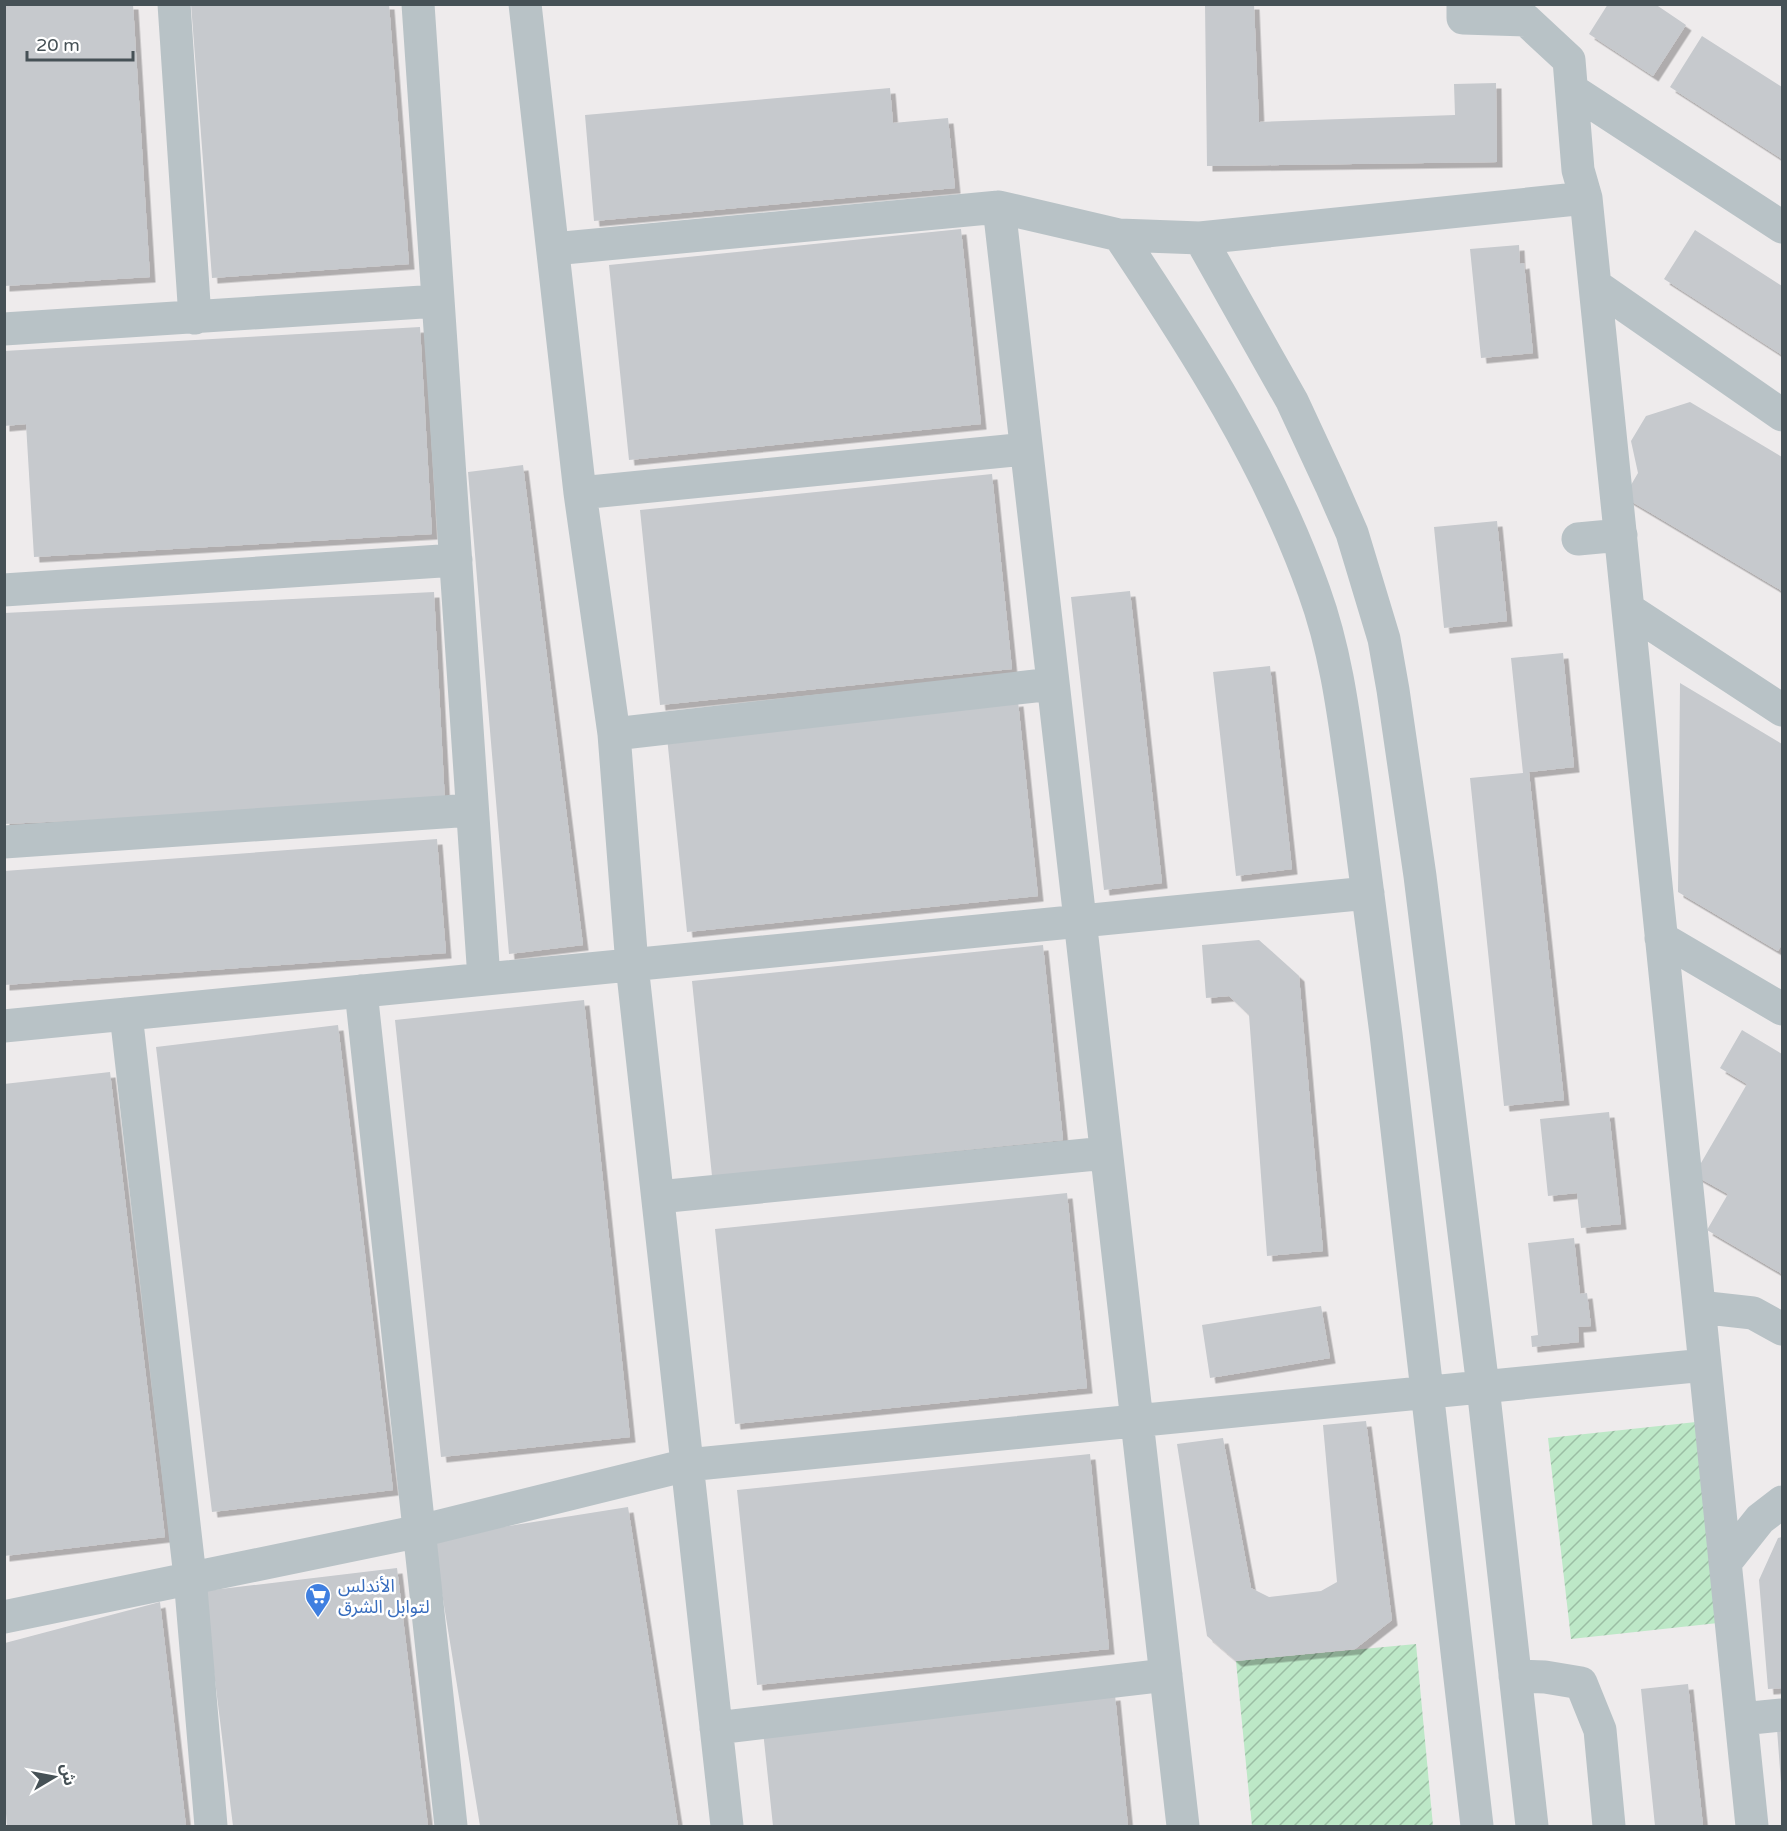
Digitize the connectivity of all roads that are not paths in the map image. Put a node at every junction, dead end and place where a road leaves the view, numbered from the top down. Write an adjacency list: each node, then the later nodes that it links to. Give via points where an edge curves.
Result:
1 (174, 4): 14 (street)
2 (418, 4): 13 (street)
3 (525, 4): 11 (street)
4 (1463, 4): 5 (street, via 1463,18 1526,20 1569,60)
5 (1572, 90): 6 (street, via 1578,170); 8 (street)
6 (1586, 198): 10 (street); 12 (street)
7 (999, 207): 9 (street); 11 (street); 17 (street)
8 (1782, 227)
9 (1119, 235): 10 (street); 29 (street, via 1240,430 1285,518 1315,592 1331,645 1341,701)
10 (1200, 238): 43 (street, via 1292,401 1332,485 1352,532 1384,639 1420,876)
11 (553, 249): 18 (street)
12 (1595, 285): 16 (street); 19 (street)
13 (438, 302): 14 (street); 21 (street)
14 (195, 318): 15 (street)
15 (4, 329)
16 (1782, 415)
17 (1026, 449): 18 (street); 24 (street)
18 (580, 493): 26 (street)
19 (1621, 535): 20 (street); 23 (street)
20 (1578, 539)
21 (456, 560): 22 (street); 27 (street)
22 (4, 591)
23 (1628, 609): 25 (street); 31 (street)
24 (1053, 684): 26 (street); 30 (street)
25 (1782, 710)
26 (614, 734): 32 (street)
27 (472, 810): 28 (street); 33 (street)
28 (4, 842)
29 (1368, 894): 30 (street); 44 (street)
30 (1080, 922): 32 (street); 38 (street)
31 (1661, 938): 35 (street); 40 (street)
32 (632, 965): 33 (street); 39 (street)
33 (484, 979): 34 (street)
34 (361, 991): 36 (street); 48 (street)
35 (1781, 1003)
36 (126, 1014): 37 (street); 50 (street)
37 (4, 1026)
38 (1106, 1153): 39 (street); 45 (street)
39 (658, 1197): 46 (street)
40 (1699, 1307): 41 (street, via 1753,1313); 42 (street)
41 (1782, 1329)
42 (1705, 1365): 43 (street); 49 (street)
43 (1483, 1387): 44 (street); 53 (street)
44 (1429, 1392): 45 (street); 61 (street)
45 (1137, 1420): 46 (street); 52 (street)
46 (687, 1465): 48 (street); 56 (street)
47 (1775, 1513): 49 (street)
48 (420, 1531): 50 (street); 58 (street)
49 (1725, 1563): 55 (street)
50 (190, 1577): 51 (street); 57 (street)
51 (4, 1617)
52 (1166, 1675): 56 (street); 60 (street)
53 (1515, 1676): 62 (street); 63 (street, via 1581,1683 1600,1730)
54 (1782, 1714): 55 (street)
55 (1742, 1719): 64 (street)
56 (716, 1728): 59 (street)
57 (212, 1827)
58 (451, 1827)
59 (727, 1827)
60 (1183, 1827)
61 (1477, 1827)
62 (1532, 1827)
63 (1609, 1827)
64 (1752, 1827)

